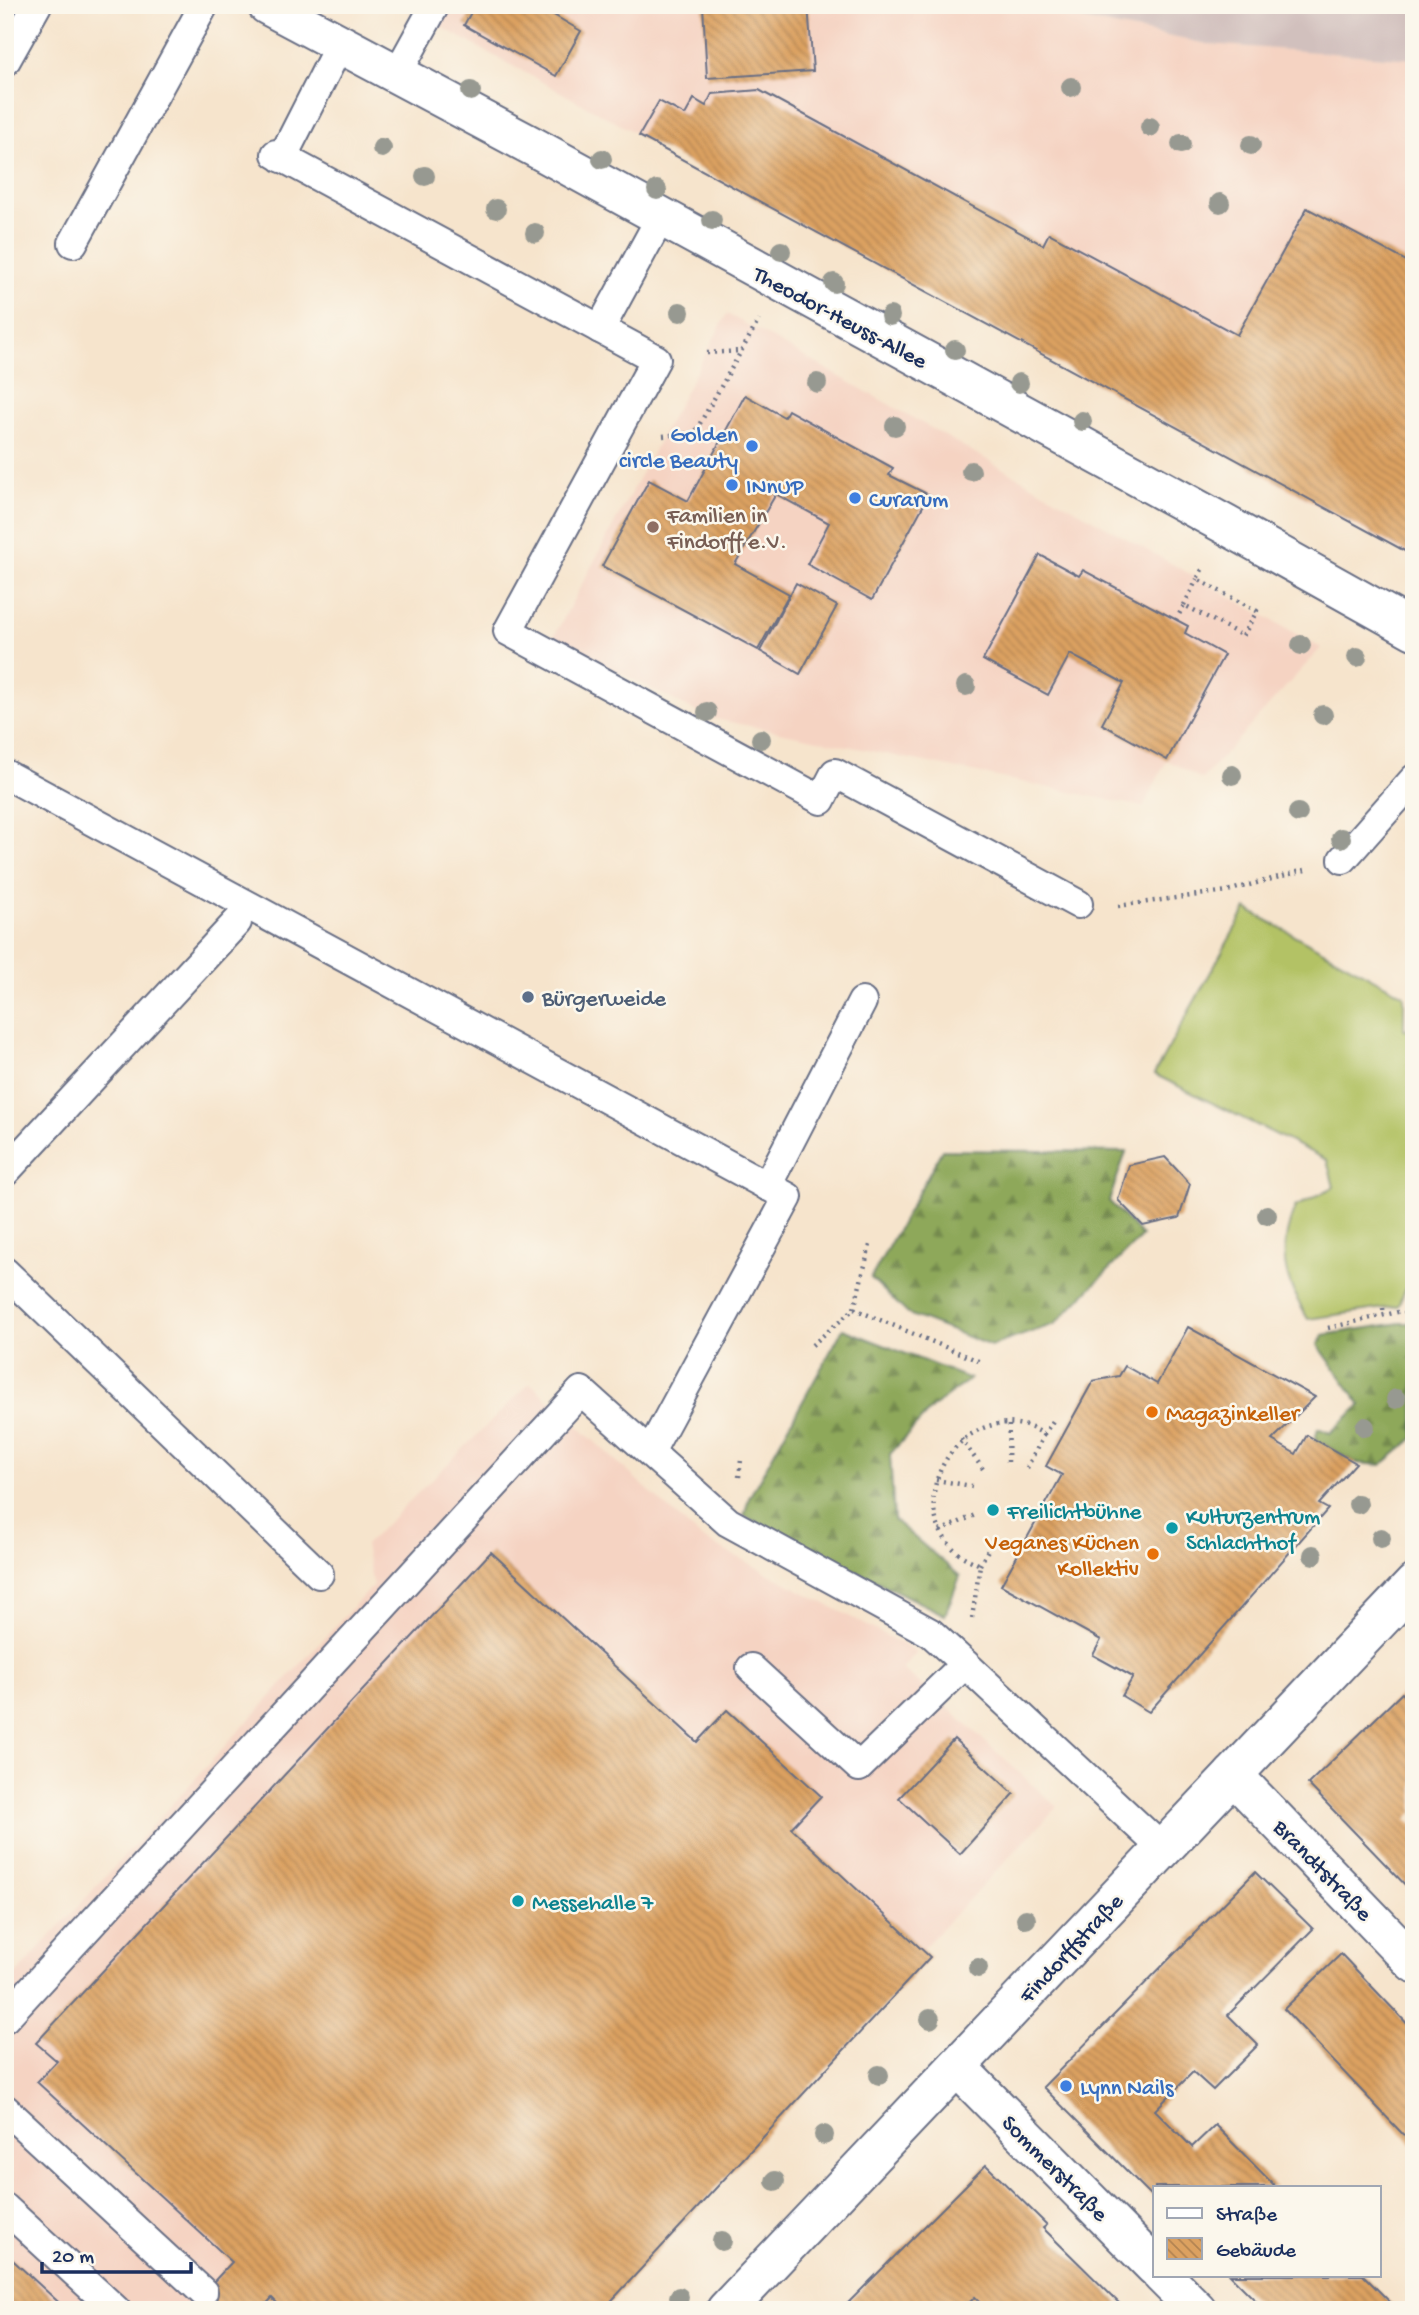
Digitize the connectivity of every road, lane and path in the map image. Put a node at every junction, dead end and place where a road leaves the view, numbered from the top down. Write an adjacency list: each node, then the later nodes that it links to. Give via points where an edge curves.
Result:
1 (37, 5): 6 (lane)
2 (204, 5): 9 (lane)
3 (267, 5): 5 (street, Theodor-Heuss-Allee)
4 (435, 5): 7 (lane)
5 (341, 44): 7 (street, Theodor-Heuss-Allee); 11 (lane, via 279,156)
6 (5, 62)
7 (397, 74): 8 (street, Theodor-Heuss-Allee)
8 (662, 217): 10 (street, Theodor-Heuss-Allee); 11 (lane)
9 (73, 243)
10 (780, 283): 12 (path); 15 (street, Theodor-Heuss-Allee)
11 (600, 329): 23 (lane, via 656,359 508,631 821,800 835,773)
12 (741, 351): 13 (path); 14 (path, via 695,432)
13 (707, 353)
14 (663, 436)
15 (1226, 525): 16 (path); 19 (street, Theodor-Heuss-Allee)
16 (1197, 579): 17 (path); 17 (path, via 1257,611 1243,636)
17 (1184, 605): 18 (path)
18 (1176, 620)
19 (1414, 630)
20 (5, 774): 27 (lane)
21 (1414, 779): 22 (lane)
22 (1343, 859): 23 (path, via 1227,891 1092,910)
23 (1078, 904)
24 (237, 922): 26 (lane)
25 (862, 1002): 27 (lane)
26 (5, 1172)
27 (766, 1186): 41 (lane, via 788,1197)
28 (871, 1241): 31 (path)
29 (5, 1272): 51 (lane)
30 (1383, 1308): 33 (path)
31 (854, 1309): 35 (path); 36 (path)
32 (1414, 1311): 33 (path)
33 (1384, 1315): 34 (path)
34 (1328, 1328)
35 (812, 1345)
36 (981, 1362)
37 (1053, 1422): 39 (path)
38 (1009, 1423): 39 (path, via 1034,1427); 40 (path); 42 (path)
39 (1044, 1434): 43 (path)
40 (961, 1439): 44 (path); 45 (path, via 944,1459)
41 (650, 1452): 54 (lane, via 728,1522 931,1633); 59 (lane, via 581,1391)
42 (1008, 1462)
43 (1027, 1468)
44 (983, 1469)
45 (936, 1480): 46 (path); 48 (path, via 934,1507)
46 (972, 1486)
47 (975, 1515): 48 (path)
48 (940, 1531): 50 (path, via 957,1552)
49 (996, 1535): 50 (path)
50 (980, 1565): 53 (path)
51 (319, 1574)
52 (1414, 1584): 56 (street, Findorffstraße)
53 (973, 1616)
54 (965, 1664): 55 (lane, via 859,1767); 57 (lane)
55 (751, 1668)
56 (1233, 1775): 57 (street, Findorffstraße); 58 (street, Brandtstraße)
57 (1163, 1849): 60 (street, Findorffstraße)
58 (1414, 1963)
59 (5, 2018)
60 (957, 2067): 63 (street, Sommerstraße); 67 (street, Findorffstraße)
61 (5, 2109): 65 (lane)
62 (5, 2208): 66 (lane)
63 (1153, 2265)
64 (1163, 2276): 68 (street)
65 (203, 2292)
66 (116, 2310)
67 (726, 2310)
68 (1197, 2310)

